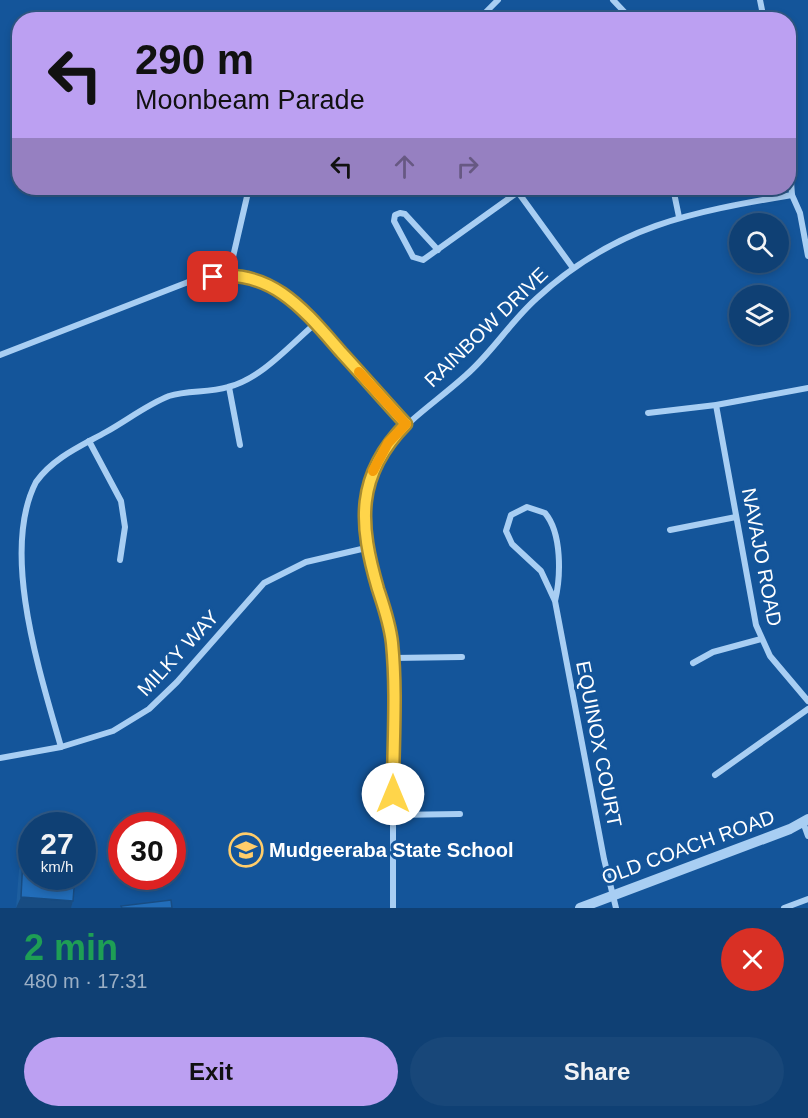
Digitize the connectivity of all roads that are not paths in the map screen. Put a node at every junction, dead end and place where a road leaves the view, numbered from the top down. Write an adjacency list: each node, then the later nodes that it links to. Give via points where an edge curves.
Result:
1 (498, 0): 3 (street)
2 (613, 0): 4 (street)
3 (486, 12)
4 (624, 12)
5 (247, 195): 14 (street)
6 (510, 195): 11 (street)
7 (520, 195): 13 (street)
8 (674, 195): 10 (street)
9 (792, 195): 10 (street, RAINBOW DRIVE); 12 (street)
10 (679, 217): 13 (street, RAINBOW DRIVE, via 633,233)
11 (438, 250): 11 (street, via 423,260 415,258 394,221 395,215 405,214)
12 (808, 256)
13 (573, 268): 21 (street, RAINBOW DRIVE, via 529,305 477,365)
14 (229, 274): 15 (street, via 258,279 278,289); 16 (street, via 196,279)
15 (316, 323): 17 (street, via 253,376); 21 (street)
16 (0, 355)
17 (229, 387): 22 (street, via 169,397); 23 (street)
18 (808, 388): 19 (street)
19 (716, 405): 20 (street); 24 (street, NAVAJO ROAD)
20 (648, 413)
21 (406, 424): 26 (street, RAINBOW DRIVE, via 388,443 370,477 364,508)
22 (89, 441): 27 (street, via 121,501 125,527); 35 (street, via 67,452 36,482 22,511 16,540 16,574 26,623)
23 (240, 445)
24 (736, 518): 25 (street); 29 (street, NAVAJO ROAD)
25 (670, 530)
26 (366, 548): 31 (street, RAINBOW DRIVE, via 389,627); 35 (street, MILKY WAY, via 306,562 264,583 149,709 113,731)
27 (120, 560)
28 (555, 600): 28 (street, EQUINOX COURT, via 541,570 508,538 509,519 518,510 539,509 554,527); 42 (street, EQUINOX COURT)
29 (761, 639): 32 (street, via 712,652); 33 (street, NAVAJO ROAD, via 777,666)
30 (462, 657): 31 (street)
31 (393, 658): 39 (street, RAINBOW DRIVE)
32 (693, 663)
33 (808, 701)
34 (808, 709): 37 (street)
35 (60, 747): 36 (street, MILKY WAY)
36 (0, 758)
37 (715, 775)
38 (460, 814): 39 (street)
39 (393, 815): 44 (street, RAINBOW DRIVE)
40 (805, 821): 41 (street); 42 (street, OLD COACH ROAD)
41 (808, 836)
42 (613, 894): 45 (street, OLD COACH ROAD); 46 (street, EQUINOX COURT)
43 (808, 899): 47 (street)
44 (393, 908)
45 (580, 908)
46 (616, 908)
47 (784, 908)

